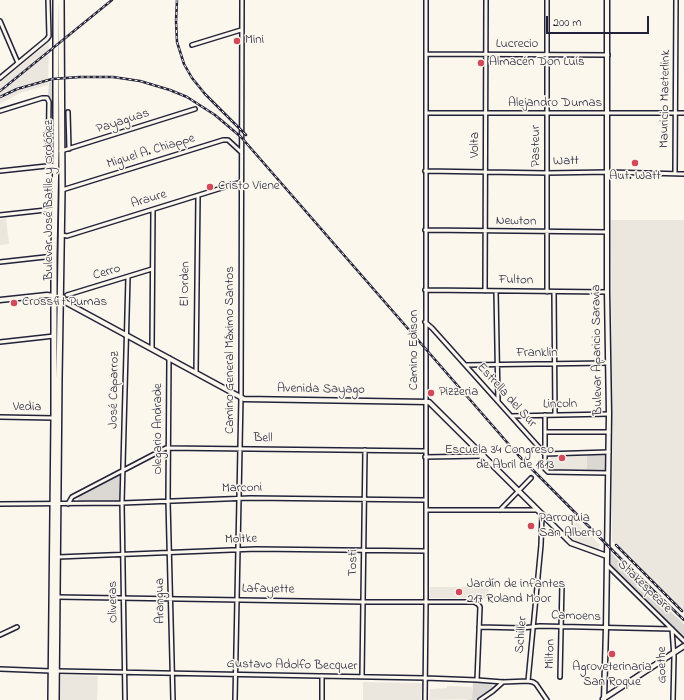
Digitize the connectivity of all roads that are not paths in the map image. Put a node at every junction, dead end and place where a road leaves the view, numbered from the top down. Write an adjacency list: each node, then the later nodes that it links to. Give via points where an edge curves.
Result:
1 (48, 0): 17 (street, via 49,36)
2 (56, 0): 29 (main road, Bulevar José Batlle y Ordóñez)
3 (61, 0): 29 (main road, Bulevar José Batlle y Ordóñez)
4 (242, 0): 11 (street, Camino General Máximo Santos)
5 (426, 0): 13 (street, Camino Edison)
6 (486, 0): 14 (street, Volta)
7 (547, 0): 15 (street, Pasteur)
8 (607, 0): 16 (street, Bulevar Aparicio Saravia)
9 (676, 0): 27 (street, Mauricio Maeterlink)
10 (0, 20): 17 (street)
11 (242, 30): 12 (street); 30 (street, Camino General Máximo Santos)
12 (192, 45)
13 (426, 54): 14 (street, Lucrecio); 22 (street, Camino Edison)
14 (487, 55): 15 (street, Lucrecio); 25 (street, Volta)
15 (547, 55): 16 (street, Lucrecio); 26 (street, Pasteur)
16 (608, 55): 23 (street, Bulevar Aparicio Saravia)
17 (18, 63): 18 (street)
18 (0, 78)
19 (195, 109): 28 (street, Payaguas)
20 (0, 111): 31 (street, Bulevar José Batlle y Ordóñez, via 47,98)
21 (68, 112): 28 (street, Bulevar José Batlle y Ordóñez)
22 (426, 113): 25 (street, Alejandro Dumas); 34 (street, Camino Edison)
23 (608, 113): 26 (street, Alejandro Dumas); 27 (street, Alejandro Dumas); 36 (street, Bulevar Aparicio Saravia)
24 (684, 113): 27 (street, Alejandro Dumas)
25 (486, 114): 26 (street, Alejandro Dumas); 35 (street, Volta)
26 (547, 114): 37 (street, Pasteur)
27 (675, 114): 38 (street, Mauricio Maeterlink)
28 (69, 149): 29 (street, Payaguas)
29 (59, 151): 32 (main road, Bulevar José Batlle y Ordóñez)
30 (241, 152): 40 (street, Camino General Máximo Santos); 41 (street, Miguel A. Chiappe, via 228,140 223,140)
31 (48, 165): 32 (street); 33 (street)
32 (59, 165): 41 (main road, Bulevar José Batlle y Ordóñez); 43 (main road, Bulevar José Batlle y Ordóñez)
33 (0, 171)
34 (425, 171): 35 (street, Watt); 46 (street, Camino Edison)
35 (486, 172): 37 (street, Watt); 47 (street, Volta)
36 (608, 172): 37 (street, Watt); 38 (street, Watt); 49 (street, Bulevar Aparicio Saravia)
37 (547, 173): 48 (street, Pasteur)
38 (675, 174): 39 (street, Watt)
39 (684, 174)
40 (241, 182): 42 (street, Araure); 76 (street, Camino General Máximo Santos)
41 (62, 190): 50 (main road, Bulevar José Batlle y Ordóñez)
42 (198, 196): 44 (street, Araure); 75 (street, El Orden)
43 (55, 209): 45 (street); 51 (main road, Bulevar José Batlle y Ordóñez)
44 (153, 210): 50 (street, Araure, via 67,236); 53 (street)
45 (0, 215)
46 (425, 230): 47 (street, Newton); 55 (street, Camino Edison)
47 (485, 232): 48 (street, Newton); 56 (street, Volta)
48 (547, 232): 49 (street, Newton); 58 (street, Pasteur)
49 (607, 232): 60 (street, Bulevar Aparicio Saravia)
50 (62, 235): 63 (main road, Bulevar José Batlle y Ordóñez)
51 (54, 256): 52 (street); 62 (main road, Bulevar José Batlle y Ordóñez)
52 (0, 262)
53 (152, 269): 54 (street, Cerro); 69 (street)
54 (128, 277): 61 (street, Cerro); 66 (street, José Caparroz)
55 (425, 290): 56 (street, Fulton); 65 (street, Camino Edison)
56 (485, 291): 57 (street, Fulton)
57 (496, 291): 58 (street, Fulton); 72 (street)
58 (547, 292): 59 (street, Fulton)
59 (554, 292): 60 (street, Fulton); 73 (street)
60 (607, 292): 71 (street, Bulevar Aparicio Saravia)
61 (67, 295)
62 (54, 296): 63 (street, Avenida Sayago); 64 (street, Avenida Sayago, via 47,294); 67 (main road, Bulevar José Batlle y Ordóñez)
63 (60, 299): 66 (street, Avenida Sayago); 105 (main road, Bulevar José Batlle y Ordóñez)
64 (0, 300)
65 (425, 322): 74 (street, Estrella del Sur); 77 (street, Camino Edison)
66 (126, 335): 69 (street, Avenida Sayago); 95 (street, José Caparroz)
67 (54, 336): 68 (street); 84 (main road, Bulevar José Batlle y Ordóñez)
68 (0, 342)
69 (152, 348): 70 (street, Avenida Sayago)
70 (169, 358): 75 (street, Avenida Sayago); 87 (street, Olegario Andrade)
71 (608, 363): 73 (street, Franklin); 79 (street, Bulevar Aparicio Saravia)
72 (498, 364): 73 (street, Franklin); 74 (street, Franklin); 78 (street)
73 (554, 364): 81 (street)
74 (466, 365): 78 (street, Estrella del Sur)
75 (196, 372): 76 (street, Avenida Sayago)
76 (242, 397): 77 (street, Avenida Sayago); 88 (street, Camino General Máximo Santos)
77 (426, 401): 90 (street, Camino Edison); 93 (street)
78 (498, 401): 82 (street, Estrella del Sur)
79 (609, 414): 81 (street, Lincoln); 86 (street, Bulevar Aparicio Saravia)
80 (545, 415): 81 (street, Lincoln); 82 (street, Lincoln); 85 (street)
81 (555, 415)
82 (511, 416): 92 (street, Estrella del Sur)
83 (0, 417): 84 (street, Vedia)
84 (54, 418): 105 (main road, Bulevar José Batlle y Ordóñez)
85 (546, 432): 86 (street); 92 (street)
86 (609, 432): 91 (street, Bulevar Aparicio Saravia)
87 (169, 448): 88 (street, Bell); 95 (street, Bell); 102 (street, Olegario Andrade)
88 (241, 449): 89 (street, Bell); 99 (street, Camino General Máximo Santos)
89 (365, 450): 90 (street, Bell); 100 (street, Tosti)
90 (425, 451): 94 (street, Camino Edison)
91 (608, 452): 92 (street); 96 (street, Bulevar Aparicio Saravia)
92 (545, 454): 96 (street, via 545,469 549,473)
93 (484, 456): 94 (street); 98 (street)
94 (425, 457): 101 (street, Camino Edison)
95 (123, 470): 103 (street, José Caparroz); 106 (street, Bell, via 72,497)
96 (608, 473): 117 (street, Bulevar Aparicio Saravia)
97 (531, 478): 98 (street)
98 (519, 491): 108 (street); 109 (street)
99 (240, 499): 100 (street, Marconi); 102 (street, Marconi); 112 (street, Camino General Máximo Santos)
100 (365, 500): 101 (street, Marconi); 113 (street, Tosti)
101 (425, 500): 107 (street, Camino Edison)
102 (168, 501): 103 (street, Marconi); 115 (street, Arangua)
103 (122, 503): 106 (street, Marconi); 116 (street, Oliveras)
104 (0, 504): 105 (street)
105 (56, 504): 106 (street, Marconi); 111 (main road, Bulevar José Batlle y Ordóñez)
106 (68, 504)
107 (426, 510): 108 (street); 114 (street, Camino Edison)
108 (500, 510): 109 (street)
109 (538, 510): 110 (street)
110 (542, 514): 117 (street, via 571,543); 130 (street, Schiller)
111 (55, 544): 118 (main road, Bulevar José Batlle y Ordóñez); 138 (main road, Bulevar José Batlle y Ordóñez)
112 (239, 550): 113 (street, Moltke); 115 (street, Moltke); 124 (street, Camino General Máximo Santos)
113 (364, 551): 114 (street, Moltke); 125 (street, Tosti)
114 (426, 551): 126 (street, Camino Edison)
115 (170, 552): 116 (street, Moltke); 123 (street, Arangua)
116 (124, 555): 118 (street, Moltke); 122 (street, Oliveras)
117 (607, 556): 119 (street, Bulevar Aparicio Saravia)
118 (58, 557): 121 (main road, Bulevar José Batlle y Ordóñez)
119 (607, 565): 131 (street, Bulevar Aparicio Saravia); 132 (street, Shakespeare)
120 (562, 584): 128 (street, Milton)
121 (57, 598): 122 (street, Lafayette); 138 (main road, Bulevar José Batlle y Ordóñez)
122 (124, 598): 123 (street, Lafayette); 139 (street, Oliveras)
123 (170, 600): 124 (street, Lafayette); 140 (street, Arangua)
124 (238, 600): 125 (street, Lafayette); 141 (street, Camino General Máximo Santos)
125 (364, 602): 126 (street, Lafayette); 143 (street, Tosti)
126 (426, 602): 127 (street, Lafayette, via 474,602 480,607); 145 (street, Camino Edison)
127 (479, 626): 130 (street, Camoens); 146 (street)
128 (562, 626): 130 (street, Camoens); 131 (street, Camoens); 144 (street, Milton)
129 (17, 627): 133 (street)
130 (532, 627): 147 (street, Schiller)
131 (606, 628): 132 (street, Camoens); 158 (street, Bulevar Aparicio Saravia)
132 (672, 629): 134 (street, Shakespeare); 136 (street, Goethe)
133 (0, 635)
134 (684, 641)
135 (684, 646): 136 (street)
136 (673, 652): 158 (street); 159 (street, Goethe)
137 (0, 669): 138 (street, Gustavo Adolfo Becquer)
138 (54, 671): 139 (street, Gustavo Adolfo Becquer); 149 (main road, Bulevar José Batlle y Ordóñez); 150 (main road, Bulevar José Batlle y Ordóñez)
139 (126, 672): 140 (street, Gustavo Adolfo Becquer); 151 (street, Oliveras)
140 (172, 673): 141 (street, Gustavo Adolfo Becquer); 152 (street, Arangua)
141 (236, 674): 142 (street, Gustavo Adolfo Becquer); 153 (street, Camino General Máximo Santos)
142 (322, 676): 143 (street, Gustavo Adolfo Becquer); 154 (street)
143 (362, 677): 145 (street, Gustavo Adolfo Becquer)
144 (560, 677)
145 (425, 678): 146 (street, Gustavo Adolfo Becquer); 155 (street, Camino Edison)
146 (477, 680): 148 (street, Gustavo Adolfo Becquer)
147 (528, 681): 148 (street, Gustavo Adolfo Becquer); 157 (street, via 536,684)
148 (503, 682): 156 (street)
149 (51, 700)
150 (56, 700)
151 (125, 700)
152 (173, 700)
153 (236, 700)
154 (322, 700)
155 (425, 700)
156 (480, 700)
157 (547, 700)
158 (603, 700)
159 (673, 700)

